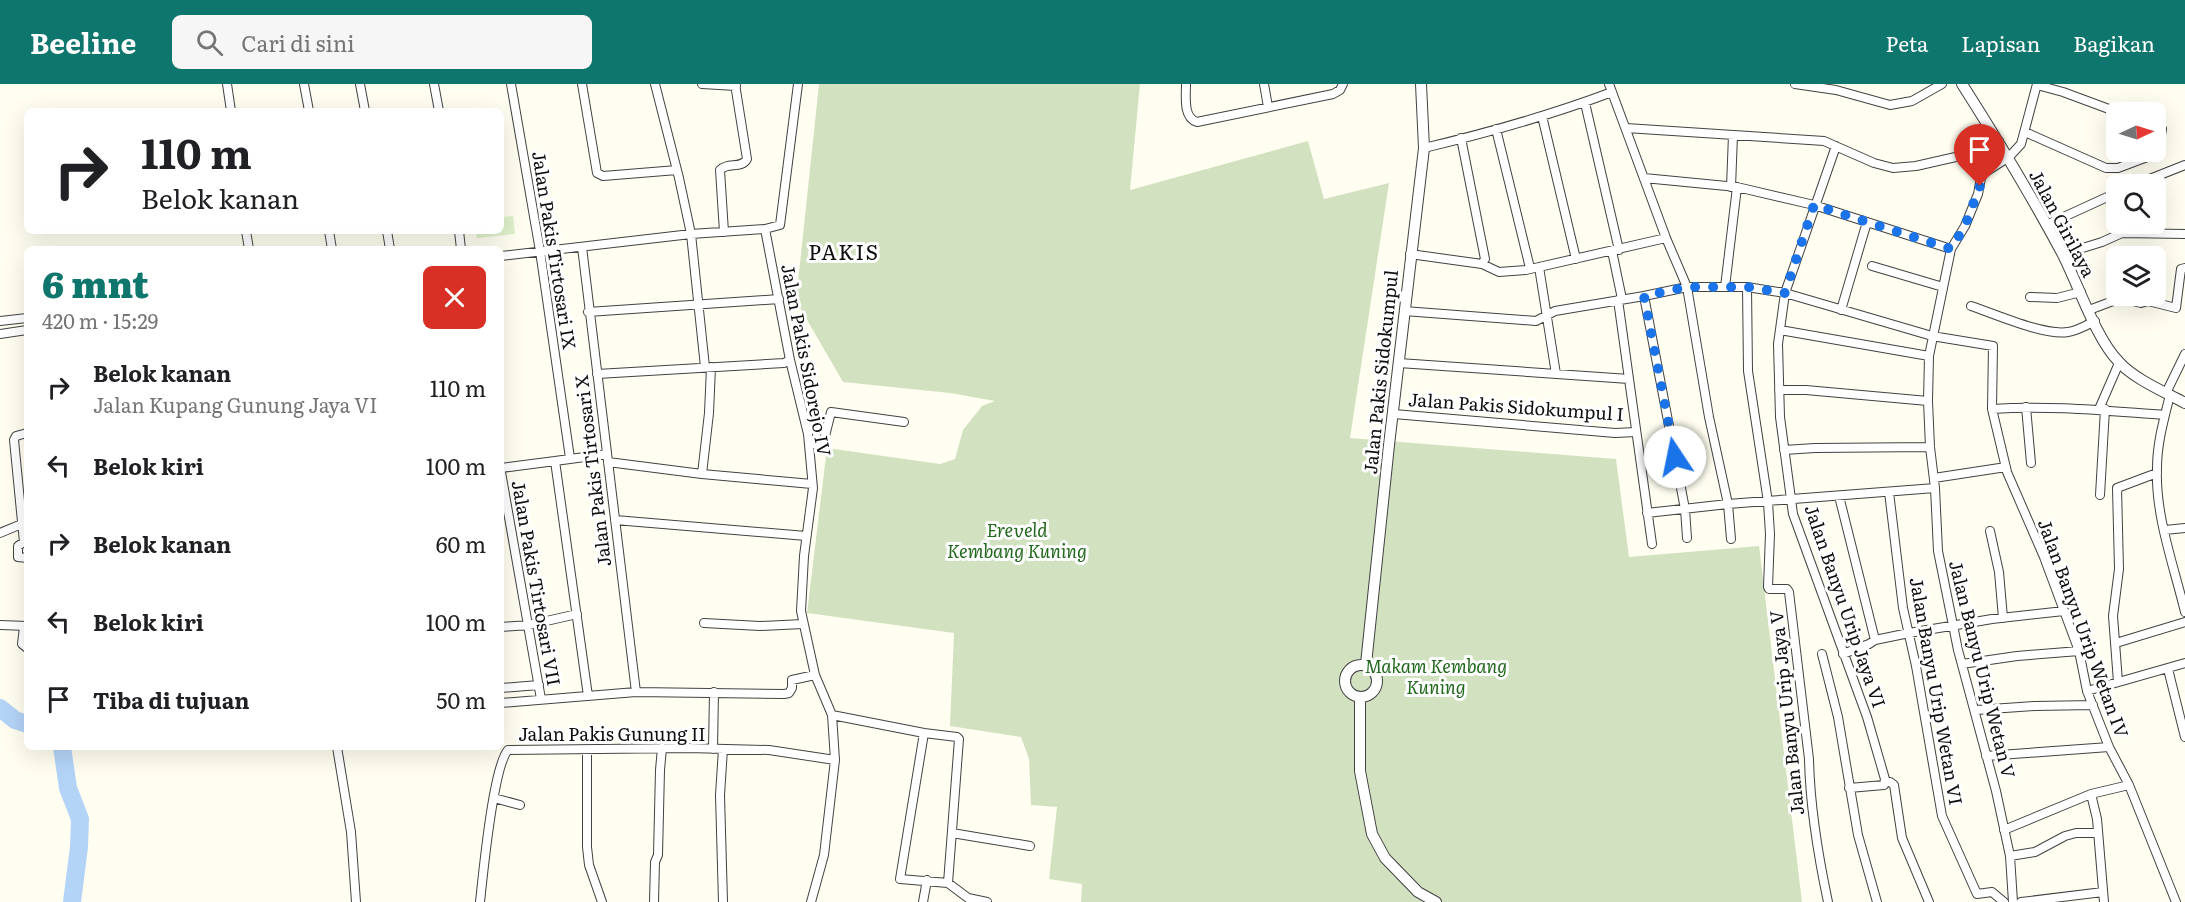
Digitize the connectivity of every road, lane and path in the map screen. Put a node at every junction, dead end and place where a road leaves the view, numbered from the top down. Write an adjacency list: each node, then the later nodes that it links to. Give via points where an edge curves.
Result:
1 (227, 84): 22 (street)
2 (304, 84): 23 (street)
3 (360, 84): 24 (street)
4 (434, 84): 25 (street)
5 (511, 84): 54 (street, Jalan Pakis Tirtosari IX)
6 (582, 84): 39 (street, via 597,173 603,176)
7 (656, 84): 39 (street)
8 (702, 84): 17 (street)
9 (798, 84): 47 (street, via 782,224)
10 (1186, 84): 21 (street, via 1188,115 1194,122)
11 (1264, 84): 21 (street)
12 (1343, 84): 21 (street, via 1333,94)
13 (1421, 84): 35 (street, Jalan Pakis Sidokumpul)
14 (1795, 84): 15 (street, via 1890,105 1912,101)
15 (1942, 84)
16 (1962, 84): 33 (street, Jalan Girilaya)
17 (736, 85): 48 (street, via 747,159 720,170)
18 (2037, 85): 26 (street); 30 (street)
19 (1610, 88): 20 (street); 28 (street)
20 (1585, 103): 27 (street); 55 (street)
21 (1268, 107)
22 (231, 108)
23 (308, 108)
24 (364, 108)
25 (438, 108)
26 (2106, 108)
27 (1542, 116): 29 (street); 59 (street)
28 (1626, 128): 31 (street); 41 (street)
29 (1496, 129): 32 (street); 62 (street)
30 (2025, 132): 36 (street, via 2021,145); 37 (street, via 2106,168)
31 (1733, 135): 34 (street, via 1824,141); 42 (street)
32 (1461, 138): 35 (street); 60 (street, via 1485,259)
33 (1999, 141): 34 (street, via 1960,156 1893,168); 36 (street, Jalan Girilaya)
34 (1836, 146): 44 (street, Jalan Banyu Urip Jaya VI)
35 (1424, 147): 56 (street, Jalan Pakis Sidokumpul)
36 (2008, 157): 46 (street, Jalan Girilaya); 53 (street, Jalan Banyu Urip Wetan V, via 1984,173 1965,226)
37 (2134, 162)
38 (2185, 165): 40 (street)
39 (677, 170): 49 (street)
40 (2162, 174)
41 (1644, 178): 42 (street); 51 (street)
42 (1734, 187): 44 (street); 66 (street)
43 (2106, 198): 46 (street)
44 (1814, 205): 45 (street); 69 (street, Jalan Banyu Urip Jaya VI)
45 (1867, 222): 53 (street); 76 (street)
46 (2046, 225): 57 (street, Jalan Girilaya)
47 (765, 229): 48 (street); 72 (street, Jalan Pakis Sidorejo IV)
48 (724, 232): 49 (street)
49 (691, 234): 52 (street); 74 (street)
50 (2185, 234): 57 (street, via 2122,233)
51 (1666, 238): 55 (street); 65 (street)
52 (582, 247): 54 (street); 79 (street, Jalan Pakis Tirtosari X)
53 (1951, 249): 64 (street, Jalan Banyu Urip Wetan V)
54 (540, 250): 58 (street); 112 (street, Jalan Pakis Tirtosari IX)
55 (1615, 251): 59 (street); 73 (street)
56 (1410, 254): 60 (street); 78 (street, Jalan Pakis Sidokumpul)
57 (2063, 254): 68 (street, Jalan Girilaya)
58 (504, 256)
59 (1576, 259): 62 (street)
60 (1482, 264): 62 (street, via 1494,272)
61 (1872, 266): 64 (street)
62 (1535, 268): 80 (street)
63 (2185, 268): 77 (street, via 2181,269 2176,308 2121,298)
64 (1943, 286): 87 (street, Jalan Banyu Urip Wetan V)
65 (1687, 287): 66 (street); 70 (street); 128 (street)
66 (1725, 287): 67 (street)
67 (1747, 287): 69 (street); 127 (street, via 1748,371)
68 (2081, 292): 71 (street, via 2057,298); 77 (street, Jalan Girilaya)
69 (1785, 293): 76 (street); 85 (street, Jalan Banyu Urip Jaya VI)
70 (1644, 296): 73 (street); 129 (street)
71 (2030, 297)
72 (779, 299): 74 (street); 90 (street, Jalan Pakis Sidorejo IV)
73 (1620, 299): 80 (street); 96 (street)
74 (699, 304): 79 (street); 93 (street)
75 (1971, 306): 83 (street, via 2054,332 2068,332)
76 (1840, 310): 87 (street)
77 (2089, 310): 83 (street, Jalan Girilaya)
78 (1404, 311): 80 (street, via 1536,321); 91 (street, Jalan Pakis Sidokumpul)
79 (588, 312): 94 (street, Jalan Pakis Tirtosari X)
80 (1547, 314): 95 (street)
81 (24, 318): 82 (street)
82 (0, 321)
83 (2095, 321): 92 (street, Jalan Girilaya)
84 (24, 330): 86 (street)
85 (1780, 330): 89 (street); 97 (street, Jalan Banyu Urip Jaya VI)
86 (0, 334)
87 (1932, 336): 89 (street, Jalan Banyu Urip Wetan V); 102 (street, Jalan Banyu Urip Wetan IV, via 1993,346)
88 (2185, 354): 98 (street)
89 (1929, 356): 99 (street, Jalan Banyu Urip Wetan V)
90 (790, 360): 93 (street); 109 (street, Jalan Pakis Sidorejo IV)
91 (1399, 363): 95 (street); 104 (street, Jalan Pakis Sidokumpul)
92 (2119, 363): 98 (street, Jalan Girilaya); 103 (street)
93 (708, 367): 94 (street); 119 (street, via 709,413)
94 (597, 374): 113 (street, Jalan Pakis Tirtosari X)
95 (1556, 374): 96 (street)
96 (1629, 379): 107 (street)
97 (1779, 390): 99 (street); 111 (street, Jalan Banyu Urip Jaya VI)
98 (2168, 394): 100 (street, Jalan Girilaya); 105 (street)
99 (1928, 401): 110 (street, Jalan Banyu Urip Wetan V)
100 (2185, 403)
101 (2026, 407): 102 (street); 103 (street); 115 (street)
102 (1992, 409): 116 (street, Jalan Banyu Urip Wetan IV)
103 (2102, 409): 105 (street); 124 (street)
104 (1394, 414): 107 (street, Jalan Pakis Sidokumpul I); 164 (street, Jalan Pakis Sidokumpul)
105 (2165, 415): 118 (street)
106 (904, 422): 109 (street, via 831,412 824,444)
107 (1636, 432): 130 (street)
108 (24, 434): 132 (street, via 14,440)
109 (809, 444): 121 (street, Jalan Pakis Sidorejo IV)
110 (1930, 447): 111 (street); 120 (street, Jalan Banyu Urip Wetan V)
111 (1784, 450): 126 (street, Jalan Banyu Urip Jaya VI)
112 (570, 458): 113 (street); 114 (street)
113 (607, 458): 119 (street); 131 (street, Jalan Pakis Tirtosari X)
114 (555, 461): 117 (street); 147 (street)
115 (2031, 463)
116 (2006, 467): 120 (street); 145 (street, Jalan Banyu Urip Wetan IV)
117 (504, 470)
118 (2157, 473): 134 (street); 159 (street, via 2117,488 2119,569 2113,616)
119 (702, 474): 121 (street)
120 (1934, 483): 123 (street); 155 (street, Jalan Banyu Urip Wetan V, via 1938,551)
121 (812, 484): 137 (street, Jalan Pakis Sidorejo IV)
122 (504, 487): 153 (street, Jalan Pakis Tirtosari VII)
123 (1889, 492): 125 (street); 157 (street, Jalan Banyu Urip Wetan VI)
124 (2100, 495)
125 (1839, 496): 126 (street); 158 (street)
126 (1792, 499): 127 (street); 162 (street, Jalan Banyu Urip Jaya VI, via 1793,514)
127 (1768, 502): 128 (street); 213 (street, Jalan Banyu Urip Jaya V, via 1768,586 1790,592 1810,784)
128 (1728, 504): 129 (street); 139 (street)
129 (1685, 509): 130 (street); 138 (street)
130 (1647, 513): 142 (street)
131 (615, 520): 137 (street); 172 (street, Jalan Pakis Tirtosari X)
132 (24, 523): 136 (street); 141 (street)
133 (2185, 528): 134 (street)
134 (2165, 530): 144 (street)
135 (1990, 531): 148 (street)
136 (0, 533)
137 (806, 536): 151 (street, Jalan Pakis Sidorejo IV)
138 (1687, 538)
139 (1731, 539)
140 (24, 542): 143 (street, via 18,546 18,557)
141 (24, 542)
142 (1652, 544)
143 (24, 558)
144 (2180, 572): 146 (street)
145 (2064, 611): 148 (street); 160 (street, Jalan Banyu Urip Wetan IV)
146 (2185, 612)
147 (577, 614): 153 (street); 174 (street)
148 (2003, 618): 155 (street)
149 (2185, 622): 159 (street)
150 (704, 623): 151 (street)
151 (803, 624): 167 (street, Jalan Pakis Sidorejo IV)
152 (0, 625): 154 (street)
153 (529, 625): 156 (street); 169 (street, Jalan Pakis Tirtosari VII)
154 (24, 626)
155 (1952, 626): 157 (street); 165 (street, Jalan Banyu Urip Wetan V)
156 (504, 627)
157 (1909, 633): 158 (street); 216 (street, Jalan Banyu Urip Wetan VI, via 1942,816 1977,894 1992,892)
158 (1875, 640): 162 (street)
159 (2116, 643): 168 (street)
160 (2079, 651): 165 (street); 171 (street, Jalan Banyu Urip Wetan IV)
161 (1822, 654): 192 (street, via 1838,717)
162 (1843, 654): 190 (street, Jalan Banyu Urip Jaya VI)
163 (2185, 663): 166 (street)
164 (1366, 664): 175 (street, via 1376,675 1377,683 1368,696); 175 (street, via 1352,668 1345,679 1351,695)
165 (1962, 664): 179 (street, Jalan Banyu Urip Wetan V)
166 (2168, 669): 168 (street); 182 (street)
167 (815, 675): 173 (street, via 792,680 792,688 784,694); 180 (street, Jalan Pakis Sidorejo IV)
168 (2118, 682): 171 (street)
169 (539, 685): 170 (street); 176 (street, Jalan Pakis Tirtosari VII)
170 (504, 688)
171 (2087, 691): 178 (street, Jalan Banyu Urip Wetan IV)
172 (636, 692): 173 (street); 174 (street)
173 (714, 692): 185 (street)
174 (588, 696): 176 (street)
175 (1360, 697): 212 (street, via 1360,771 1372,834 1385,858 1418,892)
176 (541, 699): 177 (street)
177 (504, 703)
178 (2093, 705): 179 (street); 183 (street, Jalan Banyu Urip Wetan IV)
179 (1976, 710): 188 (street, Jalan Banyu Urip Wetan V)
180 (832, 715): 181 (street); 189 (street, Jalan Pakis Sidorejo IV)
181 (924, 733): 197 (street, via 959,739); 201 (street, via 900,878)
182 (2185, 737)
183 (2109, 747): 188 (street); 191 (street, Jalan Banyu Urip Wetan IV)
184 (662, 748): 185 (street, Jalan Pakis Gunung II); 187 (street, Jalan Pakis Gunung II); 207 (street)
185 (718, 749): 189 (street, Jalan Pakis Gunung II, via 769,750); 208 (street)
186 (337, 750): 204 (street, via 351,832)
187 (587, 750): 194 (street, Jalan Pakis Gunung II, via 508,750 502,759); 206 (street, via 587,847)
188 (1986, 756): 196 (street, Jalan Banyu Urip Wetan V)
189 (836, 760): 209 (street, Jalan Pakis Sidorejo IV, via 824,855)
190 (1885, 782): 192 (street); 215 (street, Jalan Banyu Urip Jaya VI, via 1894,785 1902,838)
191 (2129, 785): 193 (street); 219 (street, Jalan Banyu Urip Wetan IV)
192 (1849, 788): 214 (street)
193 (2091, 794): 196 (street); 198 (street)
194 (494, 798): 195 (street); 205 (street, Jalan Pakis Gunung II)
195 (520, 805)
196 (2004, 830): 200 (street, Jalan Banyu Urip Wetan V)
197 (952, 833): 199 (street); 202 (street)
198 (2098, 833): 200 (street, via 2076,833 2035,852); 203 (street)
199 (1030, 846)
200 (2010, 856): 217 (street, Jalan Banyu Urip Wetan V)
201 (927, 880): 202 (street); 210 (street)
202 (948, 883): 211 (street, via 968,898)
203 (2103, 897): 218 (street)
204 (356, 902)
205 (480, 902)
206 (602, 902)
207 (654, 902)
208 (723, 902)
209 (811, 902)
210 (923, 902)
211 (987, 902)
212 (1436, 902)
213 (1828, 902)
214 (1877, 902)
215 (1929, 902)
216 (2004, 902)
217 (2013, 902)
218 (2021, 902)
219 (2176, 902)

